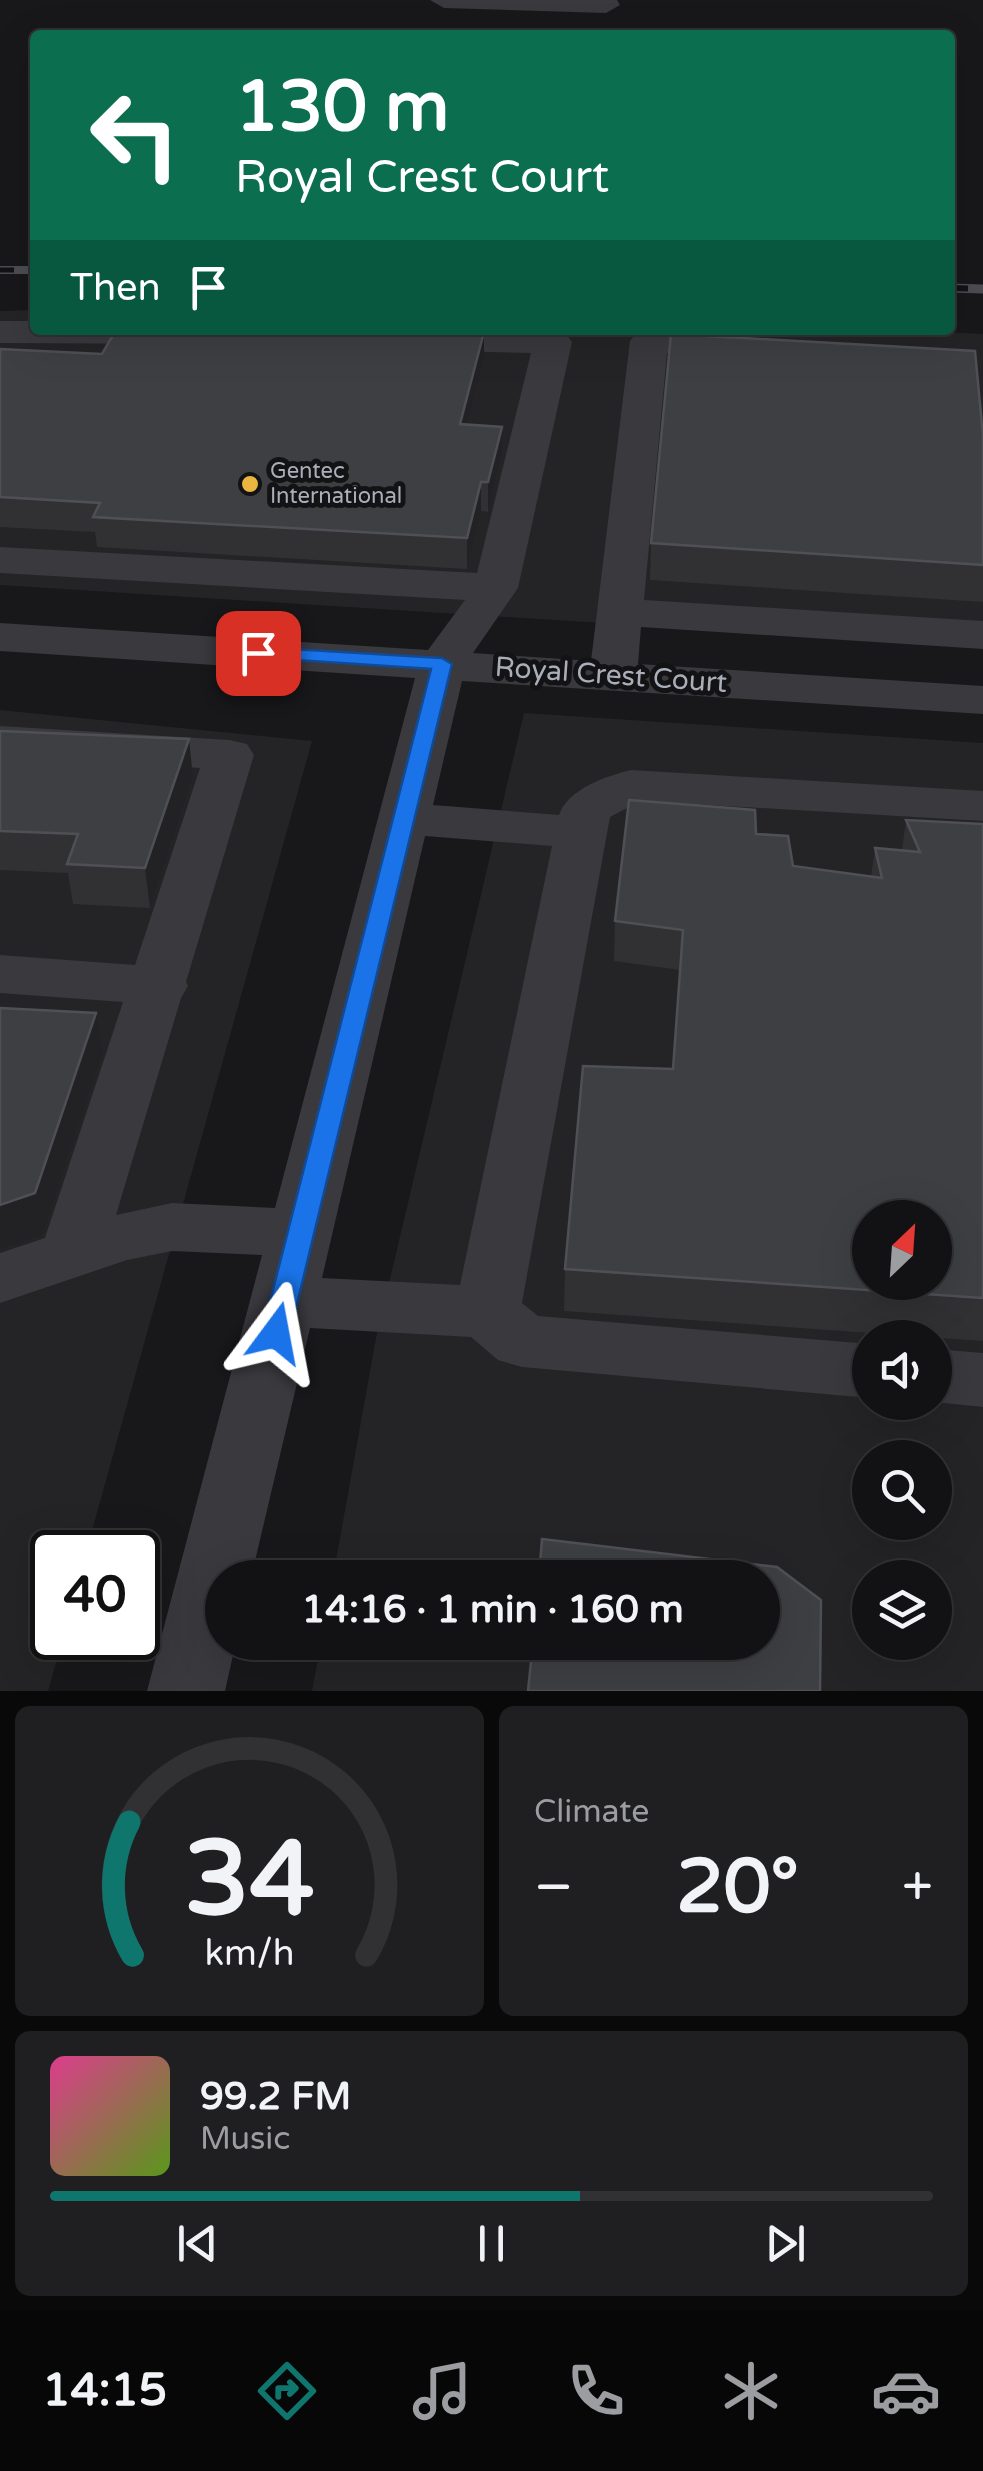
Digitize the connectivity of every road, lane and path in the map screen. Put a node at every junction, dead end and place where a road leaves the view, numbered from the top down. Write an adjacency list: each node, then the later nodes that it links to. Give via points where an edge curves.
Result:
1 (444, 0): 2 (street)
2 (606, 5)
3 (0, 332): 4 (street)
4 (30, 332)
5 (376, 338): 8 (street, via 552,342)
6 (787, 348): 9 (street, via 650,341)
7 (0, 560): 8 (street)
8 (496, 588): 12 (street)
9 (620, 612): 10 (street); 13 (street)
10 (983, 635)
11 (0, 637): 12 (street, Royal Crest Court)
12 (442, 664): 13 (street, Royal Crest Court); 17 (street)
13 (613, 675): 14 (street, Royal Crest Court)
14 (983, 700)
15 (0, 742): 20 (street, via 230,755)
16 (983, 806): 18 (street, via 631,785 586,810)
17 (404, 818): 18 (street); 21 (street)
18 (581, 832): 25 (street)
19 (0, 974): 20 (street)
20 (160, 986): 22 (street)
21 (300, 1233): 22 (street, via 172,1227 122,1236); 24 (street)
22 (71, 1256): 23 (street)
23 (0, 1278)
24 (284, 1301): 25 (street); 29 (street)
25 (487, 1312): 26 (street, via 522,1341)
26 (852, 1369)
27 (952, 1377): 28 (street)
28 (983, 1380)
29 (186, 1691)

